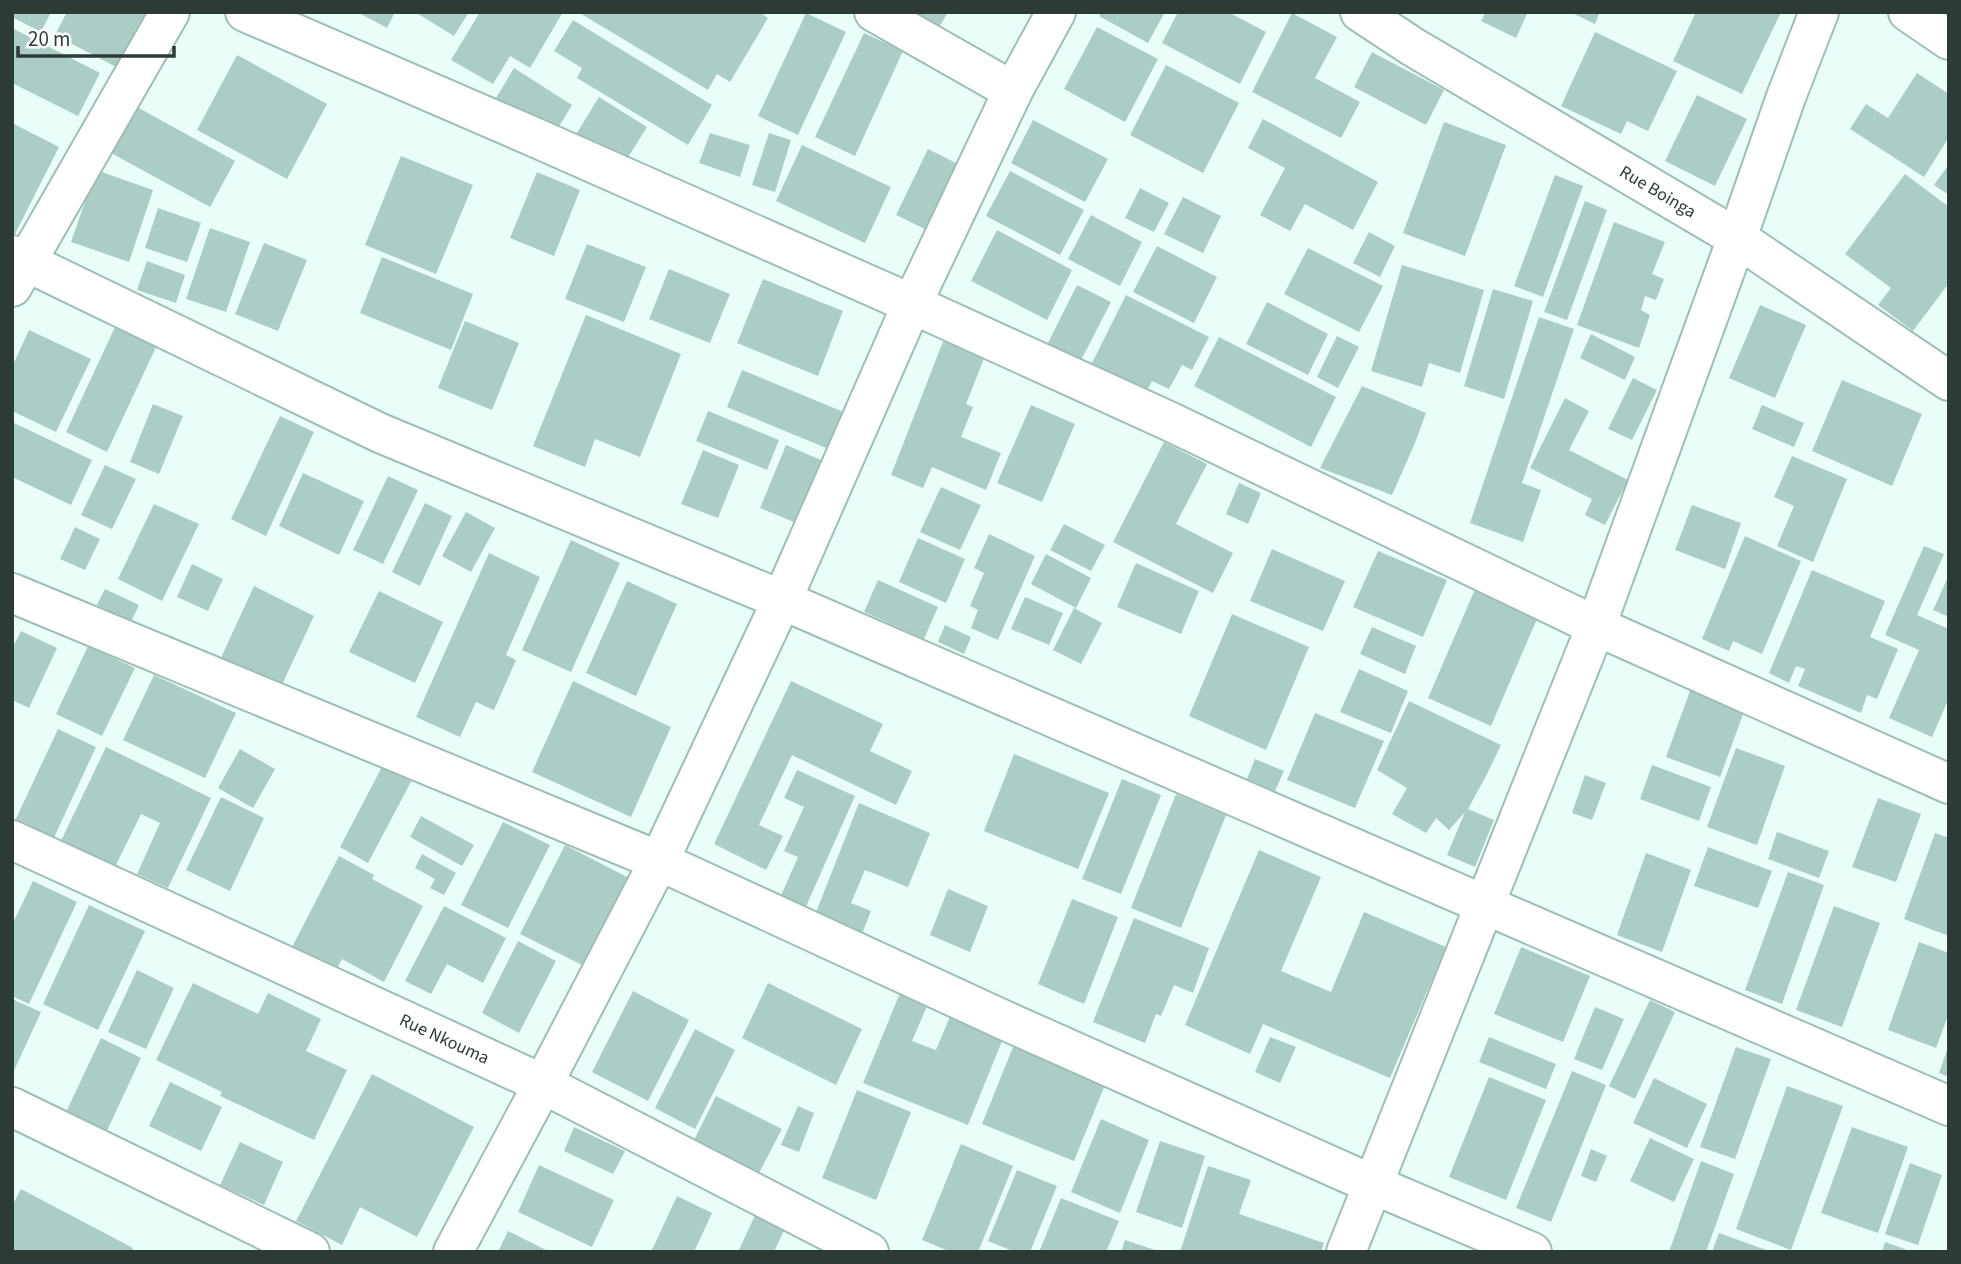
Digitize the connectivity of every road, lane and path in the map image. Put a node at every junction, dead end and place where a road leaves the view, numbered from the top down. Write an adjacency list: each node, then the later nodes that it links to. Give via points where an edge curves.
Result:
1 (170, 12): 11 (street)
2 (245, 12): 12 (street)
3 (874, 12): 9 (street)
4 (1056, 12): 9 (street)
5 (1360, 12): 10 (street, Rue Boinga)
6 (1819, 12): 10 (street)
7 (1908, 12): 8 (street)
8 (1949, 40)
9 (1013, 91): 12 (street)
10 (1737, 238): 13 (street, Rue Boinga); 16 (street)
11 (17, 267): 15 (street, via 380,433)
12 (912, 304): 15 (street); 16 (street, via 1171,422)
13 (1949, 382)
14 (12, 593): 19 (street)
15 (782, 600): 19 (street); 20 (street)
16 (1596, 626): 17 (street); 20 (street)
17 (1949, 784)
18 (12, 840): 21 (street, Rue Nkouma)
19 (659, 861): 21 (street); 24 (street)
20 (1485, 904): 22 (street); 24 (street)
21 (543, 1084): 26 (street); 27 (street, Rue Nkouma)
22 (1949, 1106)
23 (12, 1107): 25 (street)
24 (1374, 1185): 28 (street); 29 (street)
25 (310, 1252)
26 (453, 1252)
27 (869, 1252)
28 (1346, 1252)
29 (1532, 1252)

